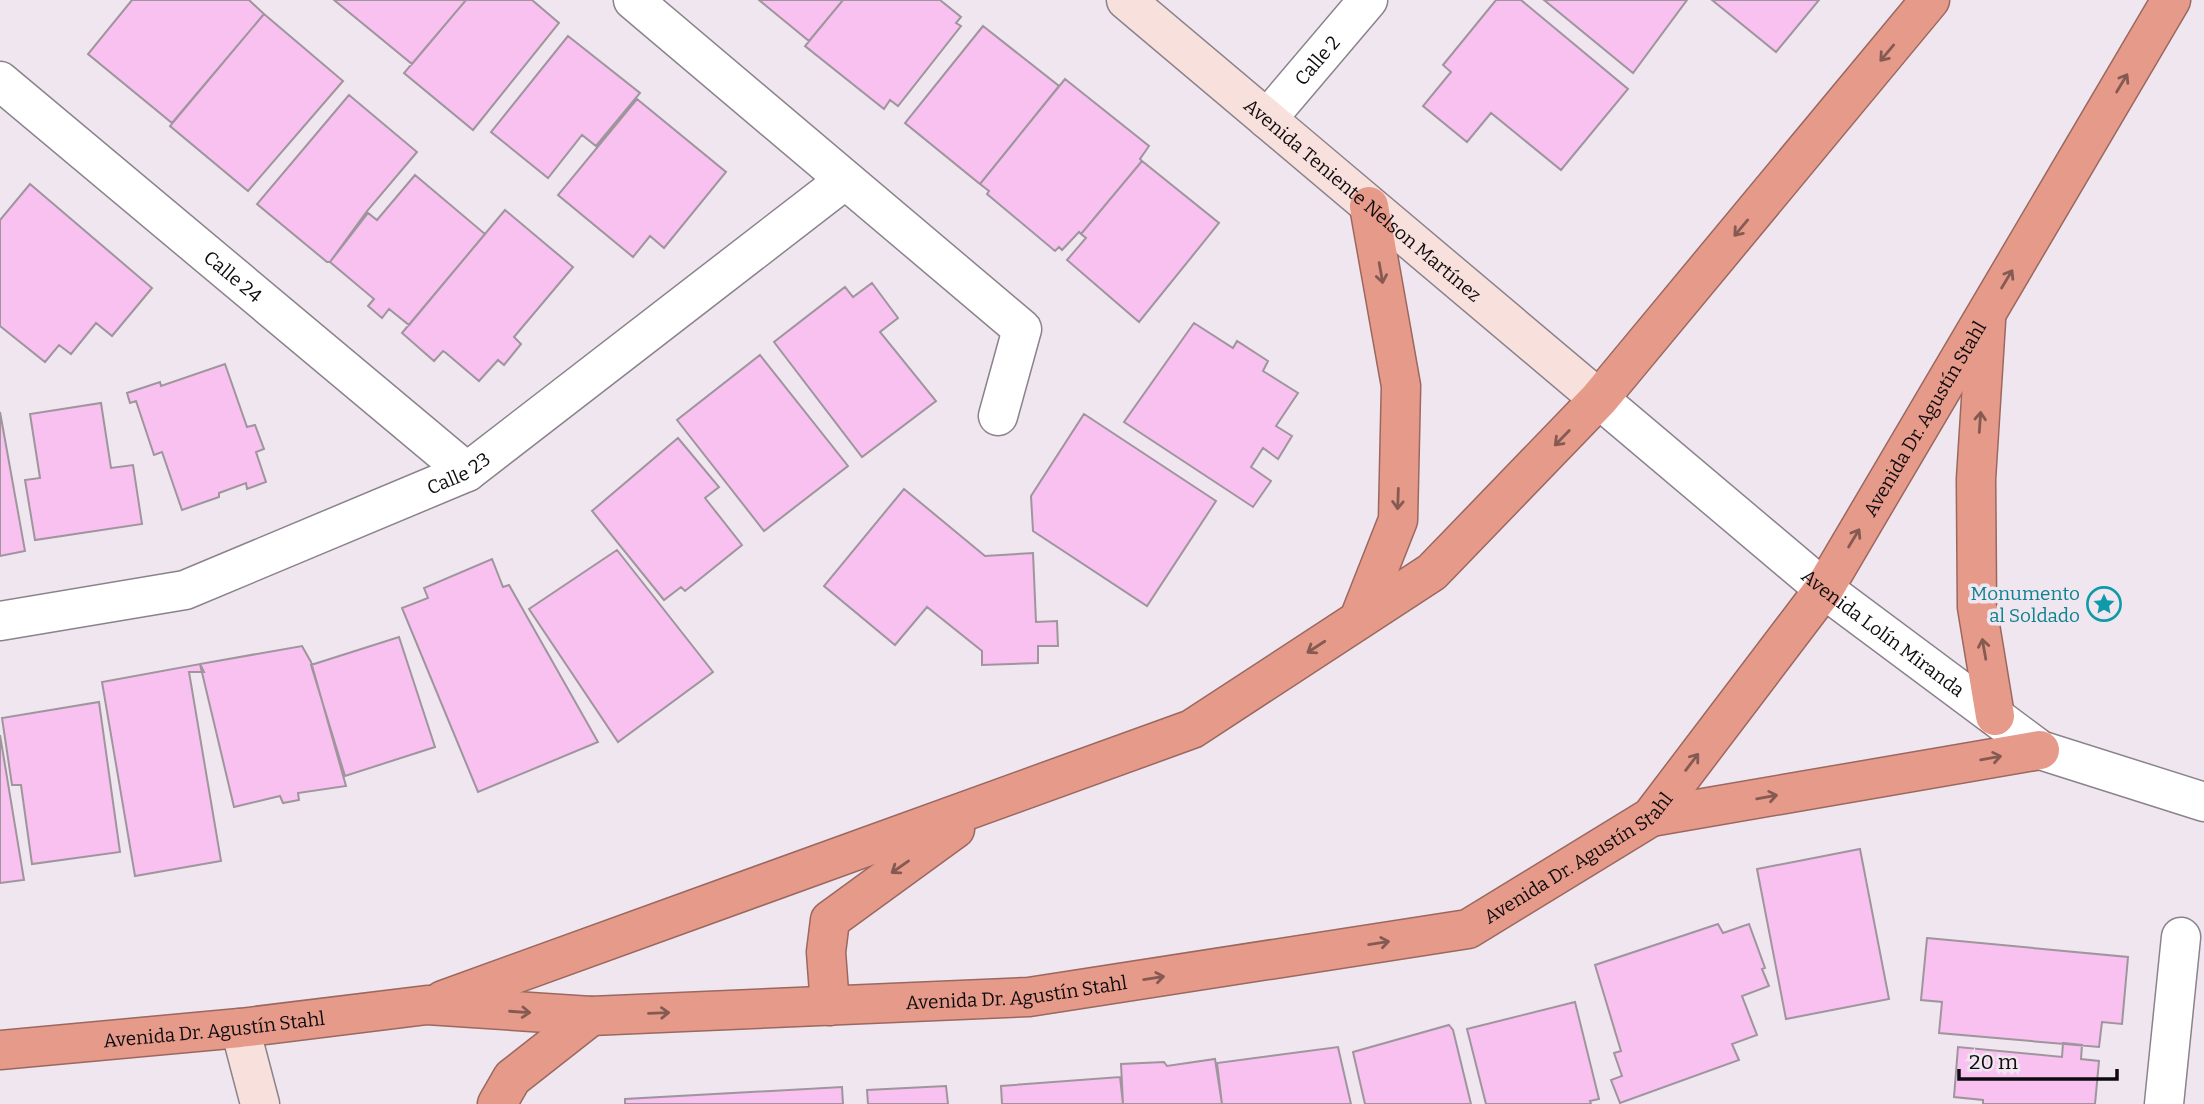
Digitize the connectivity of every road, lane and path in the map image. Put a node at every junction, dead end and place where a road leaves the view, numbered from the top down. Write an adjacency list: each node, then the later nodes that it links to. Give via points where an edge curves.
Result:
1 (633, 0): 8 (street)
2 (1126, 0): 7 (street, Avenida Teniente Nelson Martínez)
3 (1368, 0): 7 (street, Calle 2)
4 (1930, 0): 11 (highway, Avenida Dr. Agustín Stahl, one-way to 11)
5 (2171, 0): 10 (highway, Avenida Dr. Agustín Stahl, one-way to 5)
6 (0, 81): 13 (street, Calle 24)
7 (1267, 119): 9 (street, Avenida Teniente Nelson Martínez)
8 (845, 180): 12 (street, via 1022,329); 13 (street, Calle 23)
9 (1369, 206): 11 (street, Avenida Teniente Nelson Martínez); 15 (highway, one-way to 15, via 1401,386 1398,520)
10 (1987, 313): 14 (highway, Avenida Dr. Agustín Stahl, one-way to 10); 17 (highway, one-way to 10, via 1977,607 1976,479)
11 (1599, 399): 14 (street, Avenida Lolín Miranda); 15 (highway, Avenida Dr. Agustín Stahl, one-way to 15, via 1432,572)
12 (998, 416)
13 (467, 472): 16 (street, Calle 23, via 185,590)
14 (1824, 589): 17 (street, Avenida Lolín Miranda); 21 (highway, Avenida Dr. Agustín Stahl, one-way to 14)
15 (1359, 619): 19 (highway, Avenida Dr. Agustín Stahl, one-way to 19, via 1192,729)
16 (0, 621)
17 (1996, 716): 18 (street, Avenida Lolín Miranda)
18 (2040, 750): 20 (street, Avenida Lolín Miranda); 21 (highway, one-way to 18)
19 (996, 799): 23 (highway, Avenida Dr. Agustín Stahl); 24 (highway, one-way to 24, via 830,920 826,952)
20 (2204, 802)
21 (1651, 817): 24 (highway, Avenida Dr. Agustín Stahl, one-way to 21, via 1028,997 1468,929)
22 (2181, 937): 30 (street)
23 (427, 1006): 25 (highway, Avenida Dr. Agustín Stahl, one-way to 25); 26 (highway, Avenida Dr. Agustín Stahl)
24 (830, 1006): 25 (highway, Avenida Dr. Agustín Stahl, one-way to 24)
25 (591, 1016): 29 (highway, via 512,1078)
26 (240, 1028): 27 (highway, Avenida Dr. Agustín Stahl); 28 (street)
27 (0, 1050)
28 (260, 1104)
29 (497, 1104)
30 (2164, 1104)

